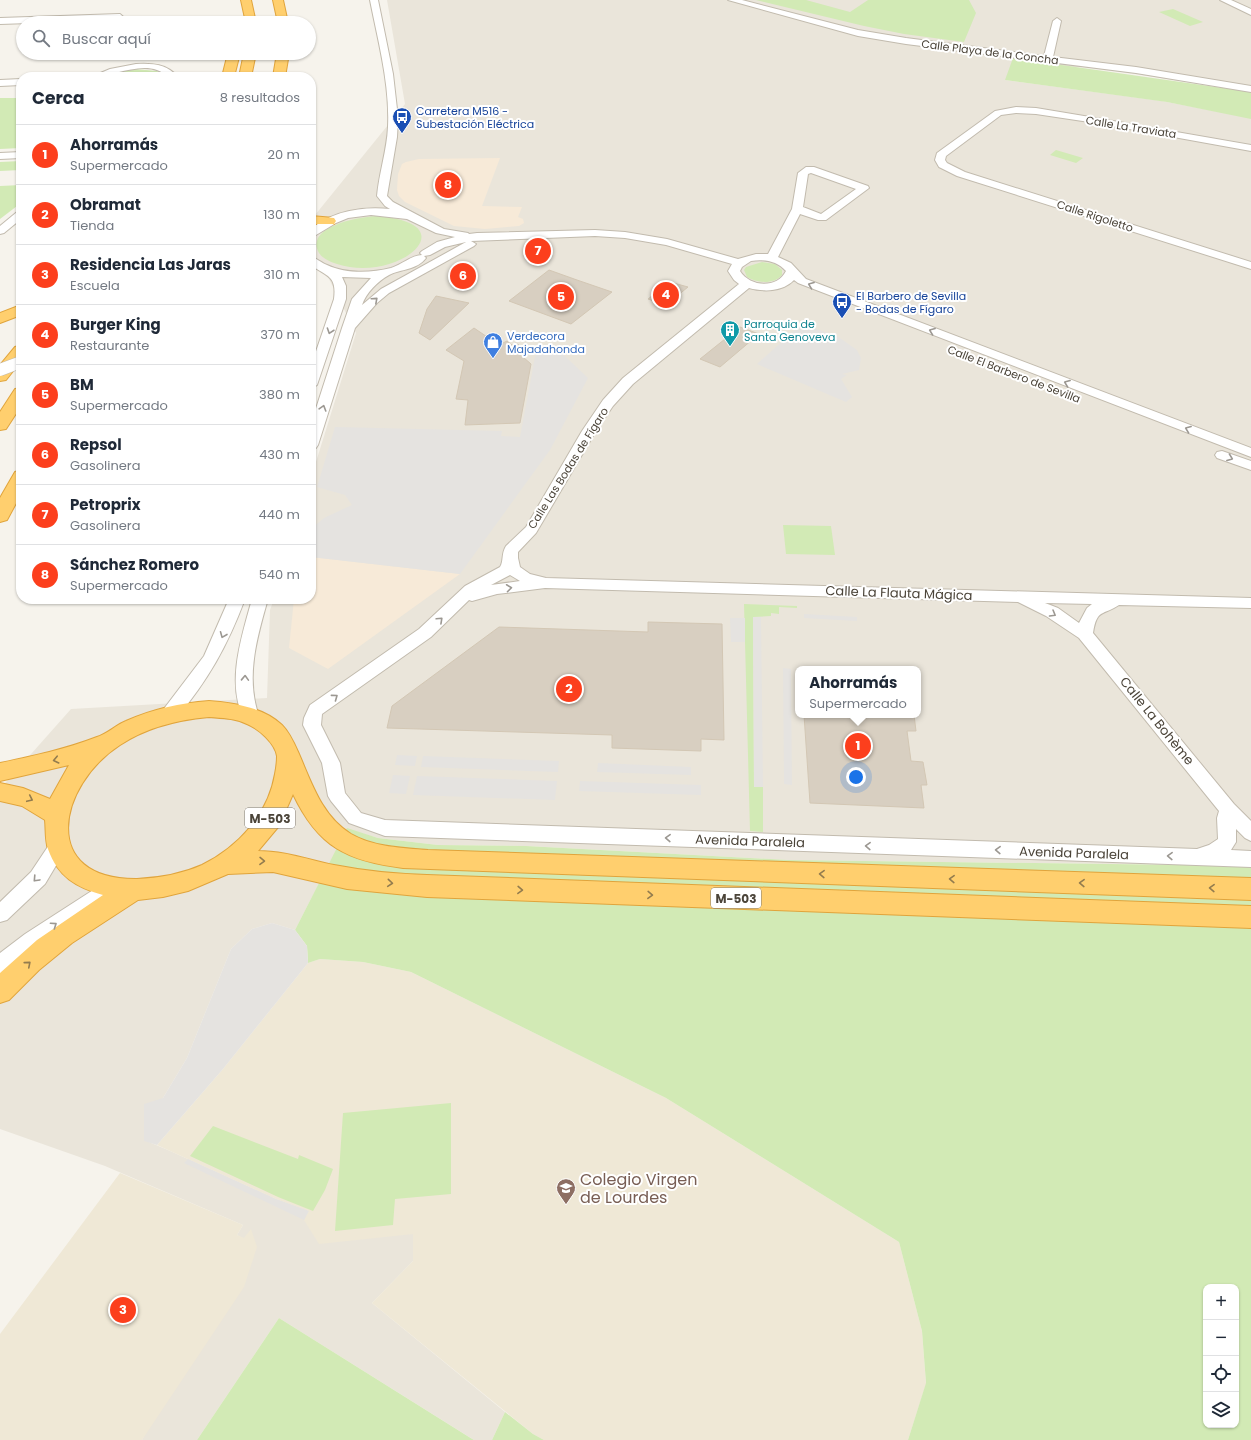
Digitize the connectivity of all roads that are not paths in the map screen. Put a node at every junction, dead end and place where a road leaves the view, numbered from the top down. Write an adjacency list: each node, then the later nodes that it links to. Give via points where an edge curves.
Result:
1 (246, 0): 10 (highway)
2 (278, 0): 11 (highway)
3 (283, 0): 12 (highway)
4 (374, 0): 35 (street, via 393,118 391,144)
5 (732, 0): 8 (street, Calle Playa de la Concha)
6 (747, 0): 8 (street, Calle Playa de la Concha)
7 (1224, 0): 9 (street)
8 (773, 7): 16 (street, Calle Playa de la Concha, via 858,33)
9 (1251, 12)
10 (249, 16)
11 (281, 16)
12 (287, 16)
13 (16, 20): 14 (street)
14 (0, 21)
15 (1057, 22): 16 (street)
16 (1048, 57): 29 (street, Calle Playa de la Concha, via 1135,65); 30 (street, Calle Playa de la Concha)
17 (232, 60): 23 (highway)
18 (249, 60): 24 (highway)
19 (282, 60): 25 (highway)
20 (290, 60): 26 (highway)
21 (108, 72): 22 (street, via 134,63)
22 (169, 72)
23 (229, 72)
24 (246, 72)
25 (280, 72)
26 (289, 72)
27 (0, 82): 28 (street)
28 (16, 82)
29 (1251, 83)
30 (1251, 89)
31 (1251, 148): 34 (street, Calle La Traviata, via 1144,128 1009,110 998,113 941,155)
32 (16, 155): 33 (street)
33 (0, 156)
34 (941, 162): 51 (street, Calle Rigoletto, via 961,174)
35 (383, 177): 37 (street, via 369,200); 38 (street, via 382,196 389,204)
36 (797, 209): 36 (street, via 803,173 810,169 864,188 822,218); 48 (street)
37 (346, 215): 38 (street, via 381,211); 41 (street)
38 (412, 217): 42 (street)
39 (16, 218): 44 (street)
40 (316, 220): 41 (highway)
41 (329, 221): 43 (street)
42 (424, 223): 46 (street, via 446,233); 47 (street, via 432,233 432,243)
43 (316, 230)
44 (0, 231)
45 (521, 234): 46 (street); 49 (street, via 625,235 667,242); 58 (street, one-way to 45, via 373,300 385,291 460,248 484,240)
46 (477, 236): 47 (street, via 441,244)
47 (426, 254): 52 (street, via 416,261)
48 (772, 258): 49 (street, via 753,258); 53 (street, Calle El Barbero de Sevilla, via 785,264)
49 (739, 263): 54 (street, via 735,267 735,276)
50 (318, 266): 52 (street, via 347,274); 62 (street, one-way to 62, via 338,277 342,285 340,299)
51 (1251, 266)
52 (386, 272): 58 (street, via 370,284 358,299)
53 (791, 272): 55 (street, via 788,281); 67 (street, Calle El Barbero de Sevilla, one-way to 53, via 802,281)
54 (746, 284): 55 (street, Calle El Barbero de Sevilla, via 760,287); 71 (street, Calle Las Bodas de Fígaro, via 628,381 608,403 531,530 510,550)
55 (775, 286): 68 (street, Calle El Barbero de Sevilla, one-way to 68, via 795,289)
56 (16, 312): 57 (highway)
57 (0, 318)
58 (348, 328): 66 (street, one-way to 58)
59 (16, 356): 63 (highway)
60 (16, 364): 61 (street, bridge)
61 (0, 370)
62 (316, 370)
63 (0, 376)
64 (16, 401): 65 (highway)
65 (0, 425)
66 (316, 430)
67 (1251, 453)
68 (1251, 466)
69 (16, 486): 70 (highway)
70 (0, 516)
71 (510, 564): 72 (street, via 515,572 528,580); 75 (street, via 505,571 470,590)
72 (546, 583): 73 (street, Calle La Flauta Mágica); 75 (street, one-way to 72, via 477,593)
73 (1019, 597): 74 (street, Calle La Flauta Mágica); 79 (street, Calle La Bohème, one-way to 79, via 1052,612)
74 (1120, 600): 76 (street, Calle La Flauta Mágica); 79 (street, via 1100,605 1087,618)
75 (458, 602): 90 (street, Avenida Paralela, one-way to 75, via 385,828 355,818 337,796 331,763 312,725 312,718 316,710 425,633)
76 (1251, 603)
77 (235, 604): 80 (street, one-way to 80, via 210,661)
78 (258, 604): 81 (street, one-way to 78, via 246,700 245,673 251,628)
79 (1085, 634): 86 (street, Calle La Bohème)
80 (169, 715): 81 (highway, M-503, via 191,710 215,710); 82 (highway, M-503, via 134,726)
81 (251, 716): 83 (highway, M-503, via 274,732)
82 (106, 742): 84 (highway, M-503, one-way to 84, via 64,758); 87 (highway, M-503, via 84,762 69,783)
83 (288, 756): 92 (highway, M-503, via 283,792 276,810 257,837 242,852); 93 (highway, M-503, one-way to 83, via 388,857 353,846 332,833 315,812)
84 (0, 772)
85 (0, 792): 87 (highway, one-way to 87, via 21,795)
86 (1228, 809): 88 (street, Calle La Bohème); 90 (street, via 1225,816 1228,830 1226,844 1220,850)
87 (57, 816): 89 (highway, M-503)
88 (1251, 833)
89 (58, 847): 94 (highway, M-503, via 66,862 92,883); 95 (street, one-way to 95, via 38,878)
90 (1197, 857): 91 (street, Avenida Paralela)
91 (1251, 859)
92 (224, 864): 94 (highway, M-503, via 175,885); 96 (highway, M-503, one-way to 96, via 251,860 271,861 373,882 427,886)
93 (1251, 889)
94 (122, 890): 97 (street, one-way to 94, via 32,940); 98 (highway, one-way to 94, via 39,954)
95 (0, 914)
96 (1251, 917)
97 (0, 965)
98 (0, 991)

